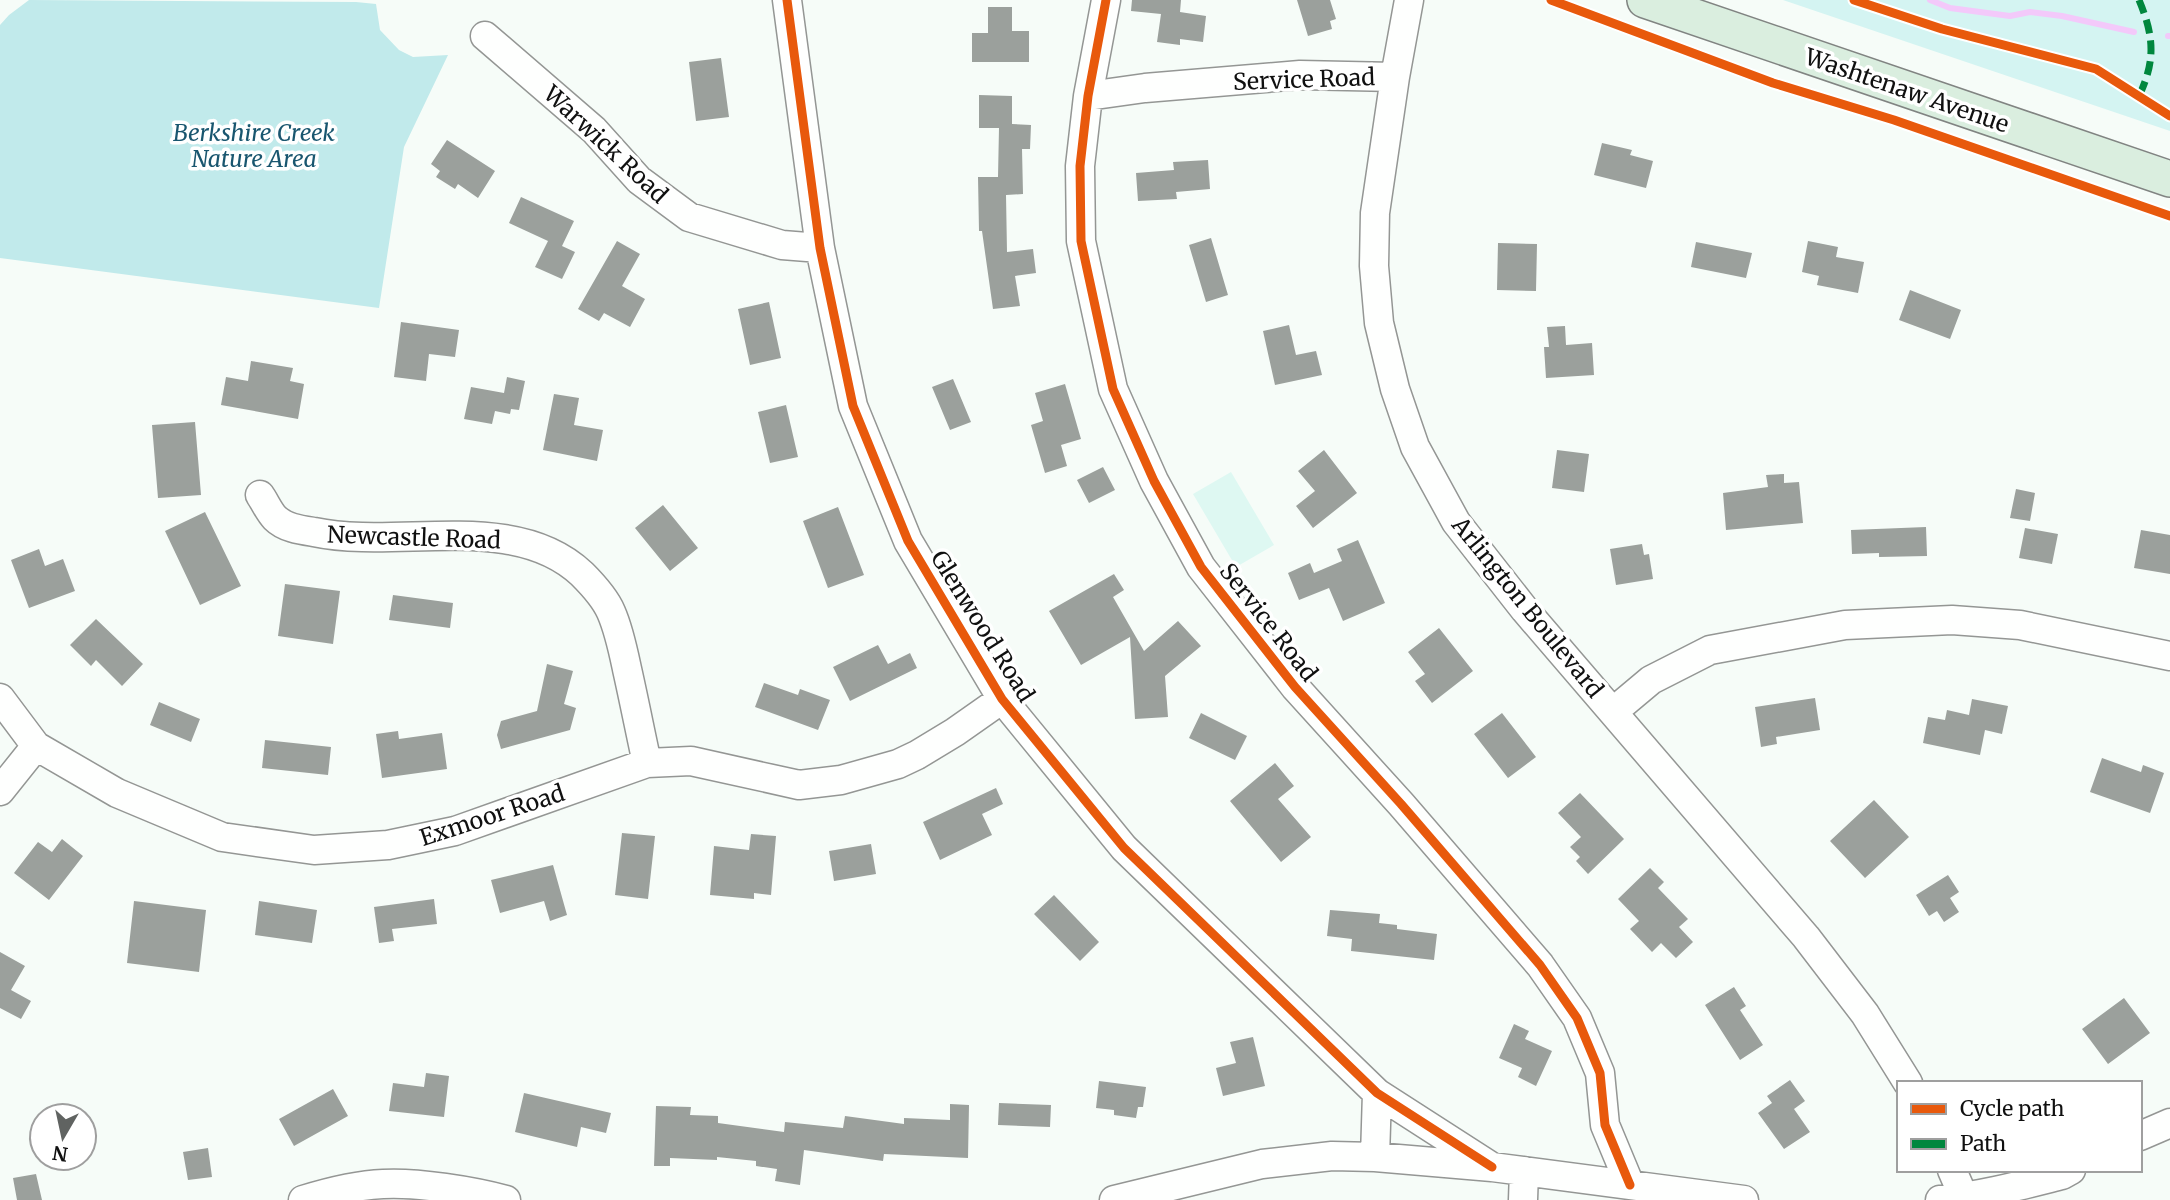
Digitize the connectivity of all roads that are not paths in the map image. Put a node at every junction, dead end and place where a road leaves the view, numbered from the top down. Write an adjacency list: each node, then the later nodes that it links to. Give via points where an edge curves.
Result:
1 (787, 0): 9 (street, Glenwood Road)
2 (1107, 0): 7 (street, Service Road)
3 (1409, 0): 6 (street, Arlington Boulevard)
4 (1645, 0): 8 (main road, Washtenaw Avenue)
5 (485, 36): 9 (street, Warwick Road, via 594,130 639,180 689,217 782,245)
6 (1395, 77): 7 (street, Service Road, via 1300,75); 14 (street, Arlington Boulevard, via 1375,214 1374,267 1379,323 1412,441 1456,522 1525,610)
7 (1088, 96): 27 (street, Service Road, via 1080,166 1081,241 1113,389 1154,481 1201,567 1287,677 1540,965 1577,1018 1600,1073 1605,1125)
8 (2170, 179)
9 (820, 248): 13 (street, Glenwood Road, via 853,407 908,541)
10 (260, 495): 16 (street, Newcastle Road, via 274,518 292,528 366,538 487,537 523,542 573,566 611,611)
11 (2170, 656): 14 (street, via 2020,625 1952,620 1846,625 1710,650 1651,680)
12 (0, 698): 15 (street, Exmoor Road)
13 (1002, 699): 16 (street, Exmoor Road, via 917,755 841,780 799,785 691,761); 19 (street, Glenwood Road, via 1124,848)
14 (1614, 711): 18 (street, Arlington Boulevard, via 1806,937 1865,1014)
15 (36, 747): 16 (street, Exmoor Road, via 117,793 222,836 314,850 388,845 455,831); 17 (street)
16 (647, 763)
17 (0, 791)
18 (1907, 1081)
19 (1377, 1093): 22 (street); 23 (street, Glenwood Road)
20 (2170, 1123): 21 (street)
21 (2142, 1135)
22 (1376, 1157): 23 (street); 31 (street, via 1332,1156 1262,1164)
23 (1492, 1167): 24 (street)
24 (1524, 1171): 27 (street); 32 (street)
25 (1952, 1172): 29 (street)
26 (2067, 1172): 29 (street)
27 (1630, 1185): 33 (street)
28 (501, 1199): 30 (street, via 383,1184)
29 (1957, 1199)
30 (303, 1200)
31 (1114, 1200)
32 (1523, 1200)
33 (1744, 1200)

